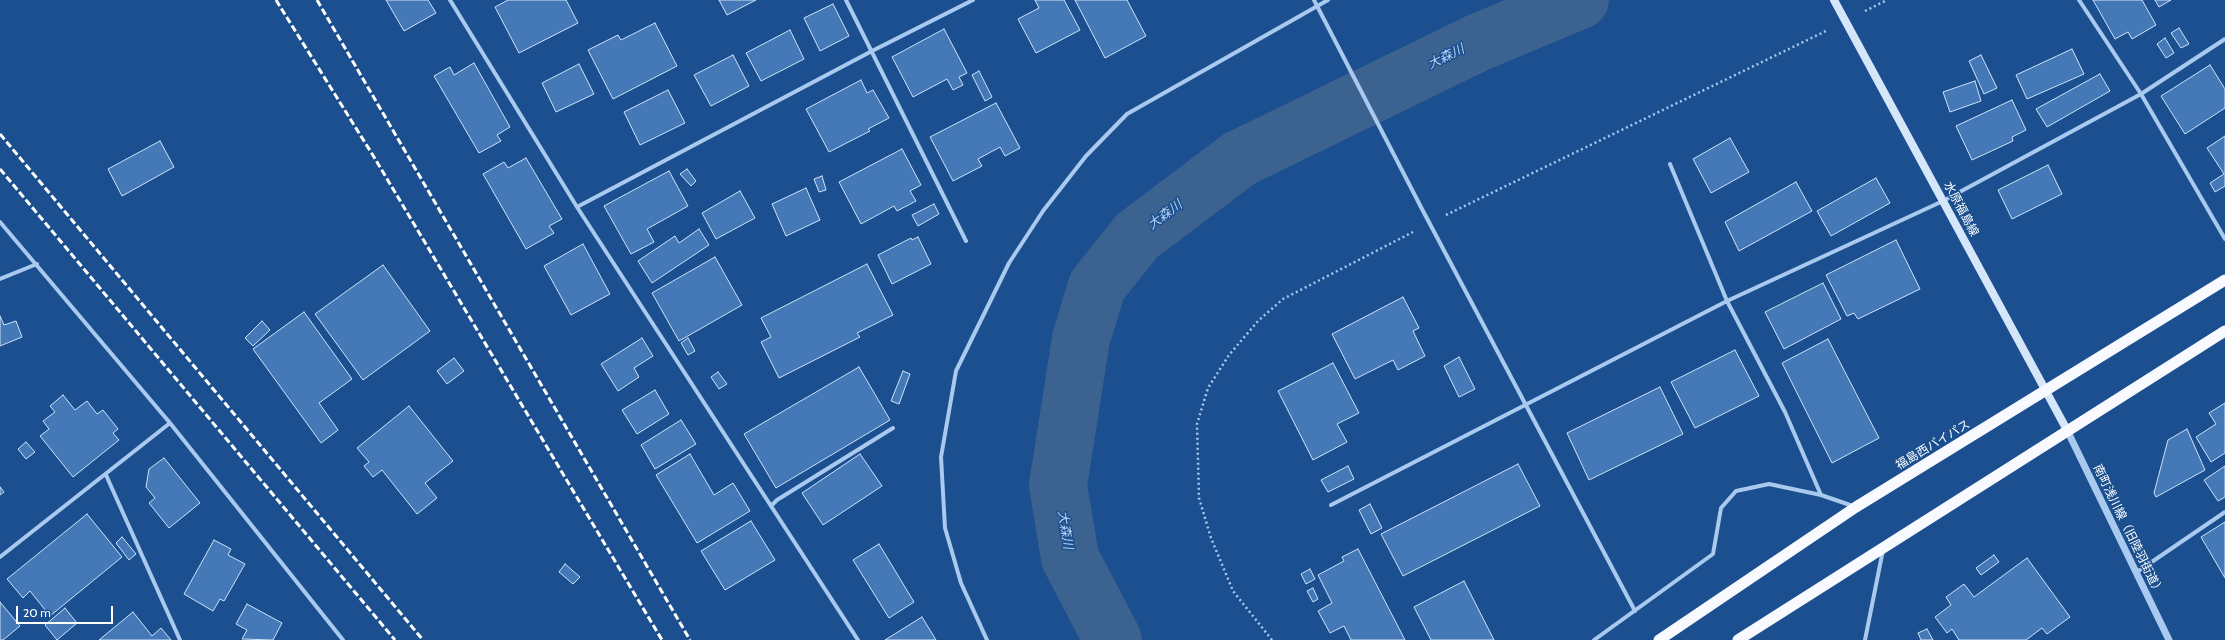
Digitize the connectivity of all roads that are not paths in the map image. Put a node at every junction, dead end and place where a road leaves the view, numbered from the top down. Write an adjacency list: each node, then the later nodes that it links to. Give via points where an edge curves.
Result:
1 (456, 0): 8 (street)
2 (846, 0): 11 (street)
3 (973, 0): 11 (street)
4 (1314, 0): 9 (street)
5 (1328, 0): 9 (street)
6 (1834, 0): 14 (main road, 水原福島線)
7 (2079, 0): 12 (street)
8 (450, 1): 15 (street)
9 (1317, 6): 25 (street); 42 (street, via 1127,114 1081,162 1043,210 1009,263 956,371 941,457 945,528 961,583)
10 (2225, 39): 12 (street)
11 (872, 51): 15 (street); 18 (street)
12 (2141, 94): 14 (street); 17 (street)
13 (1670, 164): 22 (street)
14 (1943, 201): 22 (street); 24 (main road, 水原福島線)
15 (577, 207): 32 (street)
16 (0, 222): 19 (street)
17 (2225, 240)
18 (966, 242)
19 (37, 264): 20 (street); 26 (street)
20 (0, 279)
21 (2225, 280): 24 (highway, 福島西バイパス)
22 (1727, 301): 25 (street); 30 (street, via 1785,412)
23 (2225, 331): 28 (highway)
24 (2045, 391): 28 (main road, 水原福島線); 33 (highway, 福島西バイパス)
25 (1526, 404): 31 (street); 38 (street)
26 (170, 423): 29 (street); 40 (street)
27 (893, 428): 32 (street, via 776,500)
28 (2067, 430): 35 (highway); 37 (street, 南町浅川線（旧陸羽街道）)
29 (106, 475): 36 (street); 39 (street)
30 (1820, 495): 33 (street); 38 (street, via 1769,484 1736,490 1721,508 1713,554)
31 (1331, 505)
32 (771, 506): 41 (street)
33 (1856, 507): 44 (highway, 福島西バイパス)
34 (2225, 512): 37 (street)
35 (1884, 546): 45 (highway); 46 (street)
36 (0, 556)
37 (2137, 572): 47 (street, 南町浅川線（旧陸羽街道）)
38 (1635, 611): 43 (street)
39 (180, 640)
40 (343, 640)
41 (858, 640)
42 (987, 640)
43 (1594, 640)
44 (1659, 640)
45 (1738, 640)
46 (1865, 640)
47 (2169, 640)

